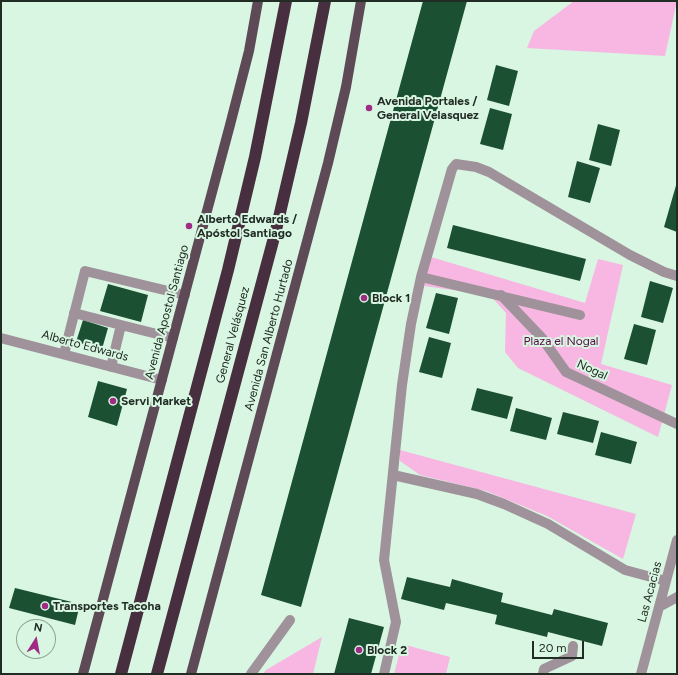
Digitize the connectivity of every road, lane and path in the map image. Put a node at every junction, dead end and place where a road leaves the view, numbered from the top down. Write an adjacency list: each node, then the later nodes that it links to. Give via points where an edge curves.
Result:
1 (258, 1): 7 (main road, Avenida Apostol Santiago, via 236,104)
2 (286, 1): 26 (highway, General Velásquez, via 233,248)
3 (325, 1): 27 (highway, General Velásquez, via 289,177)
4 (361, 1): 28 (main road, Avenida San Alberto Hurtado, via 328,163)
5 (677, 276): 6 (street, via 630,255 489,172 456,164 448,181)
6 (421, 277): 8 (street); 18 (street, via 409,339)
7 (185, 295): 9 (street, via 85,271); 13 (main road, Avenida Apostol Santiago)
8 (501, 295): 10 (street); 17 (street, Nogal, via 542,338 566,372)
9 (74, 313): 11 (street); 14 (street)
10 (580, 315)
11 (121, 325): 13 (street); 15 (street)
12 (1, 338): 14 (street, Alberto Edwards)
13 (173, 338): 16 (main road, Avenida Apostol Santiago)
14 (64, 354): 15 (street, Alberto Edwards)
15 (111, 367): 16 (street, Alberto Edwards)
16 (162, 380): 25 (main road, Avenida Apostol Santiago)
17 (677, 424)
18 (393, 475): 20 (street, via 477,494 504,504 548,524 625,570); 30 (street, via 384,560 396,622)
19 (677, 540): 20 (street, Las Acacias)
20 (666, 581): 22 (street, Las Acacias)
21 (677, 597): 22 (street)
22 (659, 607): 32 (street, Las Acacias)
23 (290, 620): 29 (street)
24 (573, 646): 31 (street, via 572,656 544,669)
25 (83, 674)
26 (121, 674)
27 (157, 674)
28 (191, 674)
29 (251, 674)
30 (384, 674)
31 (543, 674)
32 (642, 674)

